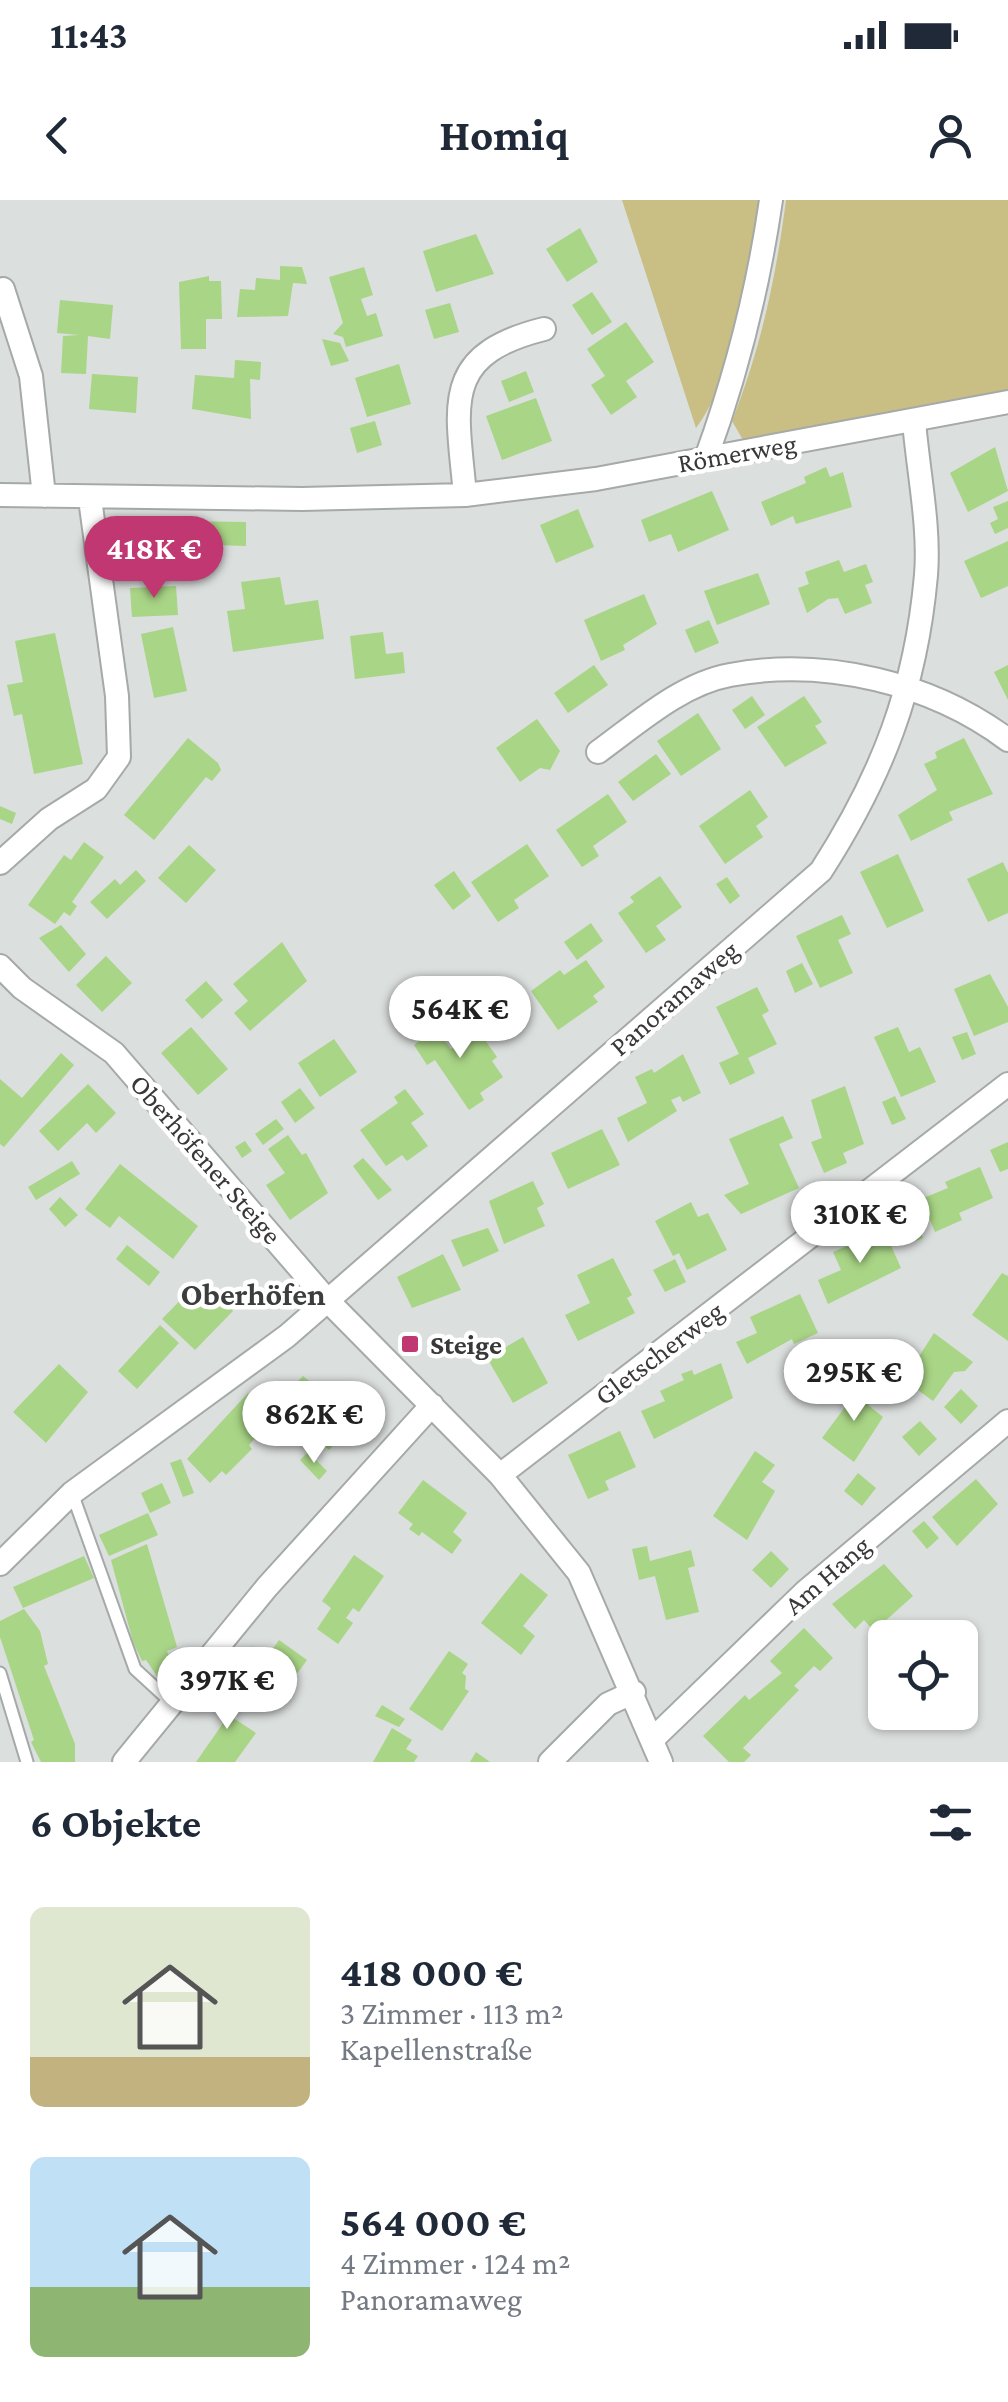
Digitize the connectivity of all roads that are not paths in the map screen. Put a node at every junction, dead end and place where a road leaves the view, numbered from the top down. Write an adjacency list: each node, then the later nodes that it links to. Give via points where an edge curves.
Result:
1 (772, 200): 6 (street, via 736,376)
2 (3, 290): 9 (street, via 31,376)
3 (544, 329): 8 (street, via 506,338 481,354 465,379 458,412)
4 (1008, 402): 5 (street, Römerweg)
5 (914, 421): 6 (street, Römerweg); 11 (street, Panoramaweg, via 926,572)
6 (706, 458): 8 (street, Römerweg)
7 (0, 495): 9 (street, Römerweg)
8 (464, 495): 10 (street, Römerweg)
9 (44, 496): 10 (street, Römerweg)
10 (90, 499): 14 (street, via 118,696 119,757 96,789)
11 (906, 686): 12 (street, via 973,714); 13 (street, via 804,671 730,675 666,703); 18 (street, Panoramaweg, via 888,751 822,871)
12 (1008, 740)
13 (598, 752)
14 (0, 863)
15 (0, 966): 16 (street, Oberhöfener Steige)
16 (11, 988): 18 (street, Oberhöfener Steige, via 114,1053)
17 (1008, 1084): 21 (street, Gletscherweg)
18 (327, 1300): 19 (street, Oberhöfener Steige); 22 (street, Panoramaweg)
19 (432, 1405): 21 (street, Oberhöfener Steige); 26 (street)
20 (1008, 1421): 27 (street, Am Hang, via 806,1592)
21 (500, 1475): 25 (street, Oberhöfener Steige, via 578,1573)
22 (72, 1493): 23 (street, Panoramaweg); 26 (lane, via 134,1668)
23 (0, 1564)
24 (0, 1673): 28 (lane)
25 (634, 1692): 27 (street, Oberhöfener Steige); 30 (street, via 608,1704)
26 (171, 1702): 29 (street)
27 (654, 1738): 31 (street, Oberhöfener Steige)
28 (27, 1762)
29 (124, 1762)
30 (550, 1762)
31 (661, 1762)

